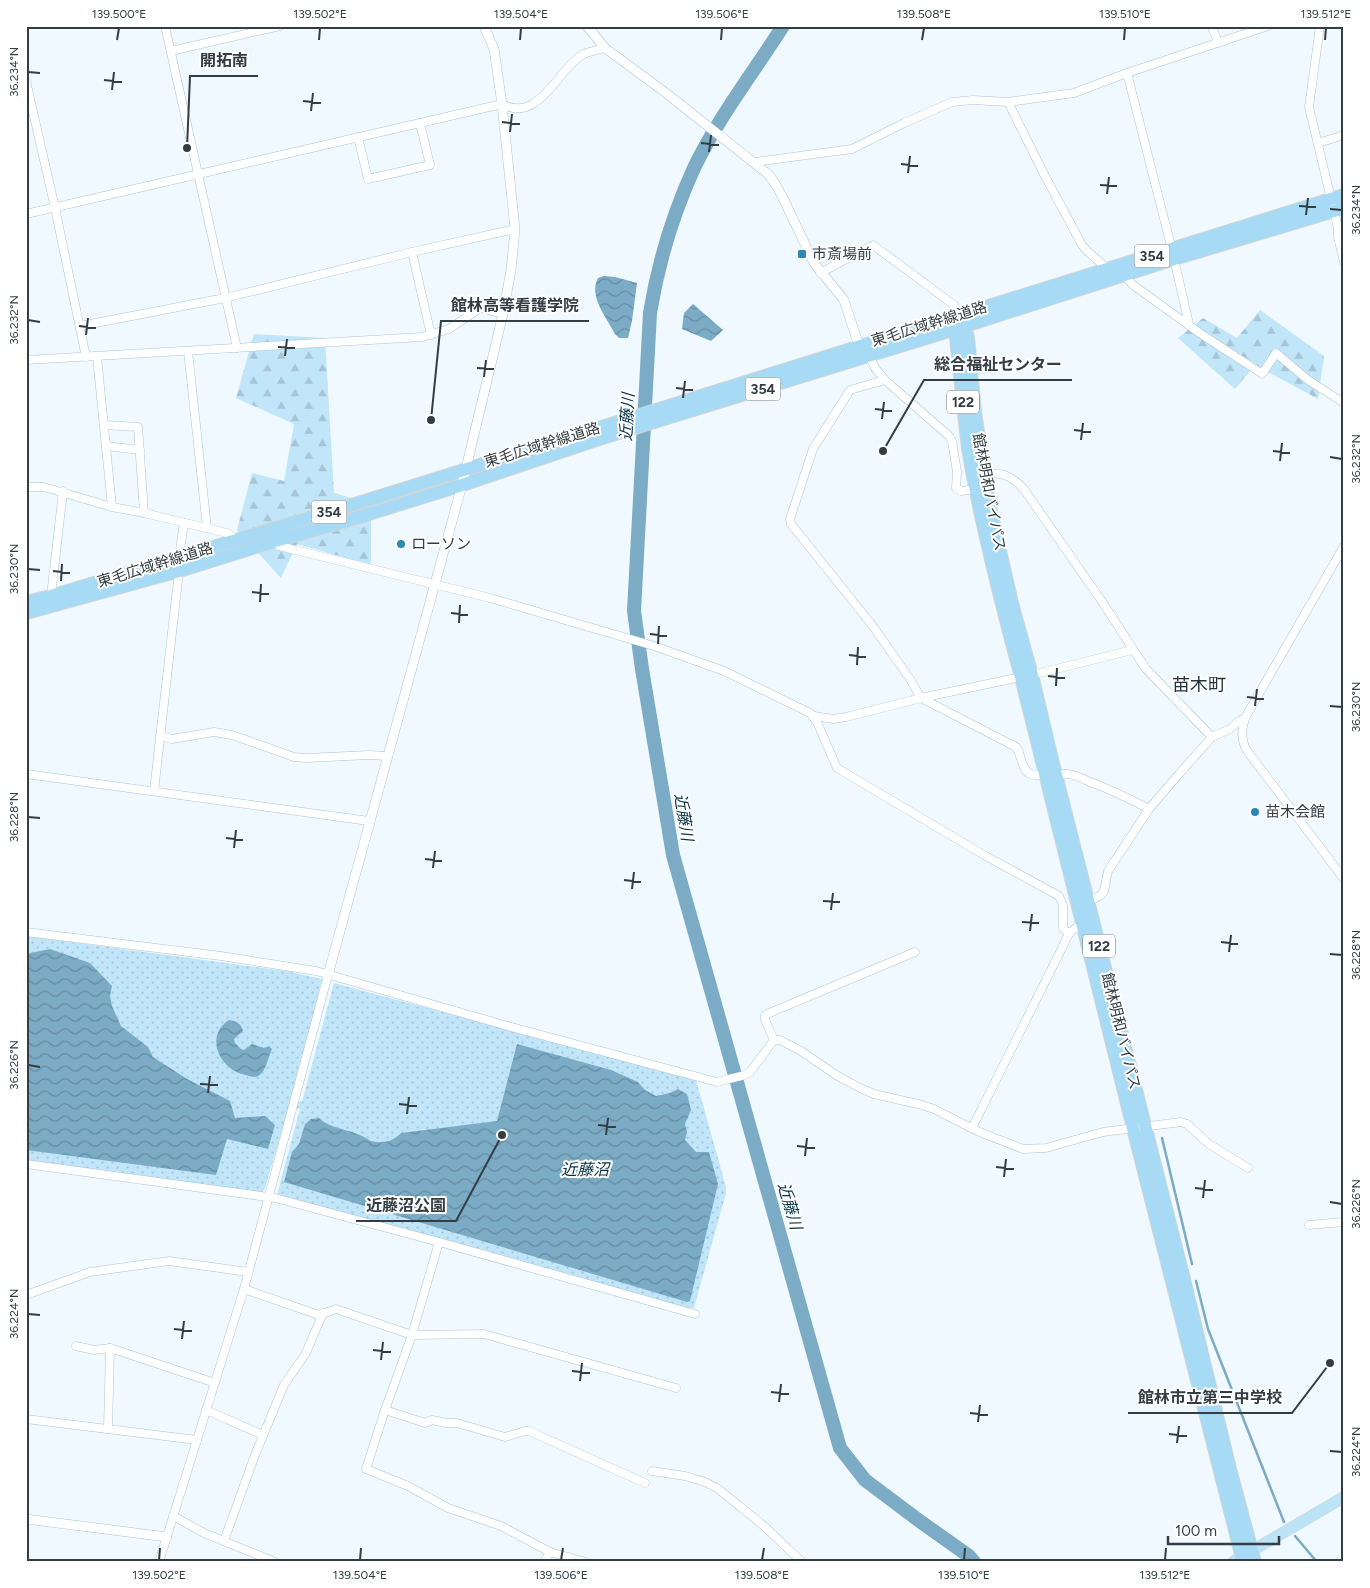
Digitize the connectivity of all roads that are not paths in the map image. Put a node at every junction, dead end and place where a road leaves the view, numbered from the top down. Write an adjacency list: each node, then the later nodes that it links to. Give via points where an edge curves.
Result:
1 (165, 26): 11 (street)
2 (280, 26): 8 (street)
3 (484, 26): 15 (street, via 494,49)
4 (587, 26): 10 (street)
5 (1212, 26): 9 (street)
6 (1268, 26): 9 (street)
7 (1320, 26): 19 (street, via 1309,107)
8 (252, 29): 11 (street)
9 (1218, 44): 12 (street)
10 (605, 48): 15 (street, via 578,58 533,104 515,109); 20 (street)
11 (171, 51): 21 (street)
12 (1127, 73): 14 (street, via 1074,93); 28 (street)
13 (26, 81): 24 (street)
14 (1008, 102): 20 (street, via 952,102 852,149); 30 (street, via 1082,245)
15 (502, 104): 16 (street); 26 (street)
16 (420, 123): 18 (street); 18 (street, via 430,165 368,178)
17 (1344, 135): 19 (street)
18 (358, 137): 21 (street)
19 (1318, 143): 23 (street)
20 (755, 162): 31 (street, via 776,185)
21 (198, 174): 24 (street); 33 (street)
22 (1344, 195): 23 (highway, 東毛広域幹線道路 / 354)
23 (1336, 206): 28 (highway, 東毛広域幹線道路 / 354); 29 (street)
24 (55, 208): 25 (street); 37 (street)
25 (26, 214)
26 (515, 229): 27 (street); 34 (street)
27 (412, 252): 33 (street); 38 (street)
28 (1173, 254): 30 (highway, 東毛広域幹線道路 / 354); 32 (highway, 東毛広域幹線道路 / 354); 36 (street)
29 (1344, 262)
30 (1109, 270): 35 (highway, 東毛広域幹線道路 / 354)
31 (820, 273): 35 (street, via 872,245 954,305); 39 (street, via 844,300)
32 (1123, 275): 35 (highway, 東毛広域幹線道路 / 354); 36 (street)
33 (225, 298): 37 (street); 40 (street)
34 (503, 314): 38 (street, via 480,308 449,329); 53 (street)
35 (960, 323): 39 (highway, 東毛広域幹線道路 / 354); 42 (highway, 東毛広域幹線道路 / 354); 54 (highway, 館林明和バイパス / 122); 57 (highway, 館林明和バイパス / 122, via 964,413)
36 (1189, 324): 47 (street, via 1262,374 1276,354)
37 (80, 326): 43 (street)
38 (431, 335): 40 (street)
39 (859, 346): 48 (highway, 東毛広域幹線道路 / 354)
40 (238, 348): 41 (street)
41 (188, 351): 44 (street); 62 (street)
42 (869, 355): 46 (street); 48 (highway, 東毛広域幹線道路 / 354)
43 (86, 357): 44 (street); 45 (street)
44 (97, 357): 50 (street)
45 (26, 360)
46 (885, 380): 57 (street, via 949,436 957,472 956,488 961,491); 74 (street, via 850,390 813,449 790,521 872,625)
47 (1344, 403)
48 (656, 415): 49 (highway, 東毛広域幹線道路 / 354)
49 (630, 424): 53 (highway, 東毛広域幹線道路 / 354); 55 (highway, 東毛広域幹線道路 / 354)
50 (104, 425): 51 (street); 52 (street, via 138,427)
51 (106, 446): 52 (street); 59 (street)
52 (140, 450): 60 (street)
53 (465, 469): 55 (street); 63 (highway, 東毛広域幹線道路 / 354)
54 (984, 474): 72 (street, via 1004,474 1023,488); 73 (highway, 館林明和バイパス / 122)
55 (462, 485): 64 (highway, 東毛広域幹線道路 / 354); 68 (street)
56 (26, 487): 58 (street, via 44,486)
57 (976, 489): 73 (highway, 館林明和バイパス / 122, via 1002,604)
58 (63, 491): 59 (street); 69 (street)
59 (112, 507): 60 (street)
60 (144, 512): 61 (street)
61 (184, 522): 62 (street); 66 (street)
62 (207, 528): 63 (street, via 227,533)
63 (235, 541): 66 (highway, 東毛広域幹線道路 / 354)
64 (274, 541): 67 (highway, 東毛広域幹線道路 / 354); 68 (street, via 279,546)
65 (1344, 546): 76 (street)
66 (179, 558): 69 (highway, 東毛広域幹線道路 / 354)
67 (179, 571): 71 (highway, 東毛広域幹線道路 / 354); 78 (street)
68 (435, 585): 75 (street, via 499,600 651,645 724,671); 81 (street)
69 (51, 596): 70 (highway, 東毛広域幹線道路 / 354)
70 (26, 602)
71 (26, 613)
72 (1132, 650): 73 (street); 79 (street)
73 (1027, 676): 74 (street); 83 (highway, 館林明和バイパス / 122)
74 (921, 698): 75 (street, via 846,717); 83 (street, via 1011,744 1018,750 1026,771 1034,775)
75 (814, 716): 91 (street, via 837,768 1059,896 1063,905 1063,928)
76 (1245, 718): 77 (street); 80 (street)
77 (1230, 729): 79 (street); 80 (street)
78 (160, 736): 81 (street, via 172,739 214,732 232,735 294,757); 84 (street)
79 (1212, 738): 85 (street)
80 (1243, 743): 87 (street)
81 (387, 756): 86 (street)
82 (26, 774): 84 (street)
83 (1050, 774): 85 (street, via 1073,775); 88 (highway, 館林明和バイパス / 122); 89 (highway, 館林明和バイパス / 122)
84 (154, 791): 86 (street)
85 (1149, 809): 88 (street, via 1108,870 1104,891)
86 (369, 821): 93 (street)
87 (1344, 879)
88 (1088, 902): 95 (highway, 館林明和バイパス / 122)
89 (1083, 925): 91 (street); 95 (highway, 館林明和バイパス / 122)
90 (26, 932): 93 (street, via 221,956)
91 (1068, 933): 96 (street)
92 (915, 952): 94 (street, via 765,1015)
93 (328, 975): 94 (street, via 720,1082 750,1072); 99 (street)
94 (774, 1040): 96 (street, via 801,1051 836,1076 860,1088 922,1105)
95 (1139, 1127): 96 (street, via 1087,1136 1046,1148 1022,1149); 98 (street, via 1182,1122 1209,1144); 127 (highway, 館林明和バイパス / 122, via 1185,1284 1230,1469)
96 (972, 1128)
97 (26, 1164): 99 (street)
98 (1248, 1168)
99 (268, 1197): 102 (street); 103 (street)
100 (1344, 1222): 101 (street)
101 (1309, 1224)
102 (439, 1242): 107 (street); 108 (street)
103 (248, 1272): 104 (street); 105 (street, via 169,1261 90,1272)
104 (244, 1289): 106 (street, via 316,1314); 111 (street)
105 (26, 1295)
106 (323, 1313): 108 (street, via 336,1309); 117 (street, via 306,1353 284,1384)
107 (696, 1314)
108 (412, 1335): 112 (street, via 484,1334); 114 (street)
109 (76, 1346): 110 (street, via 94,1350)
110 (110, 1348): 111 (street); 116 (street)
111 (215, 1383): 113 (street)
112 (676, 1388)
113 (206, 1410): 117 (street); 118 (street)
114 (385, 1410): 120 (street, via 425,1423 432,1420 457,1423 505,1437 529,1432); 126 (street, via 366,1469 408,1486 448,1508 501,1526)
115 (26, 1419): 116 (street)
116 (108, 1429): 118 (street)
117 (263, 1435): 125 (street)
118 (197, 1440): 122 (street)
119 (652, 1471): 132 (street, via 684,1476 717,1488)
120 (645, 1483)
121 (1344, 1497): 127 (main road)
122 (173, 1516): 124 (street); 125 (street)
123 (26, 1519): 124 (street)
124 (166, 1537): 128 (street)
125 (224, 1541): 129 (street)
126 (550, 1552): 130 (street); 131 (street)
127 (1245, 1558)
128 (159, 1562)
129 (275, 1562)
130 (544, 1562)
131 (586, 1562)
132 (802, 1562)

